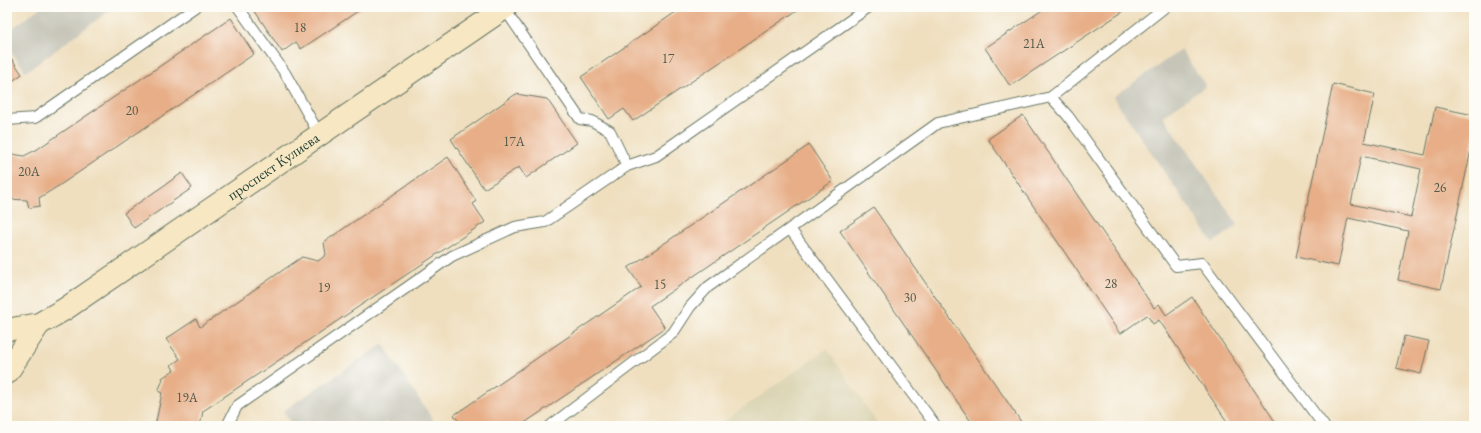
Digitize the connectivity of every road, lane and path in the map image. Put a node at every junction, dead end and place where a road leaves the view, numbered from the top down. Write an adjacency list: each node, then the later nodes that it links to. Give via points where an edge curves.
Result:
1 (195, 7): 7 (lane, via 35,118)
2 (238, 7): 8 (lane, via 285,74)
3 (869, 7): 9 (lane, via 656,156)
4 (1165, 7): 6 (lane)
5 (505, 8): 8 (main road, проспект Кулиева); 9 (lane, via 580,119 592,121 610,131)
6 (1051, 96): 10 (lane, via 938,123); 17 (lane, via 1176,266 1202,263)
7 (7, 120)
8 (319, 134): 11 (main road, проспект Кулиева, via 155,248)
9 (627, 166): 14 (lane, via 545,222 515,227 452,256 237,406)
10 (790, 229): 15 (lane, via 708,287 690,307 673,333); 16 (lane)
11 (39, 324): 12 (main road); 13 (main road)
12 (7, 330)
13 (7, 373)
14 (228, 426)
15 (550, 426)
16 (936, 426)
17 (1324, 426)

